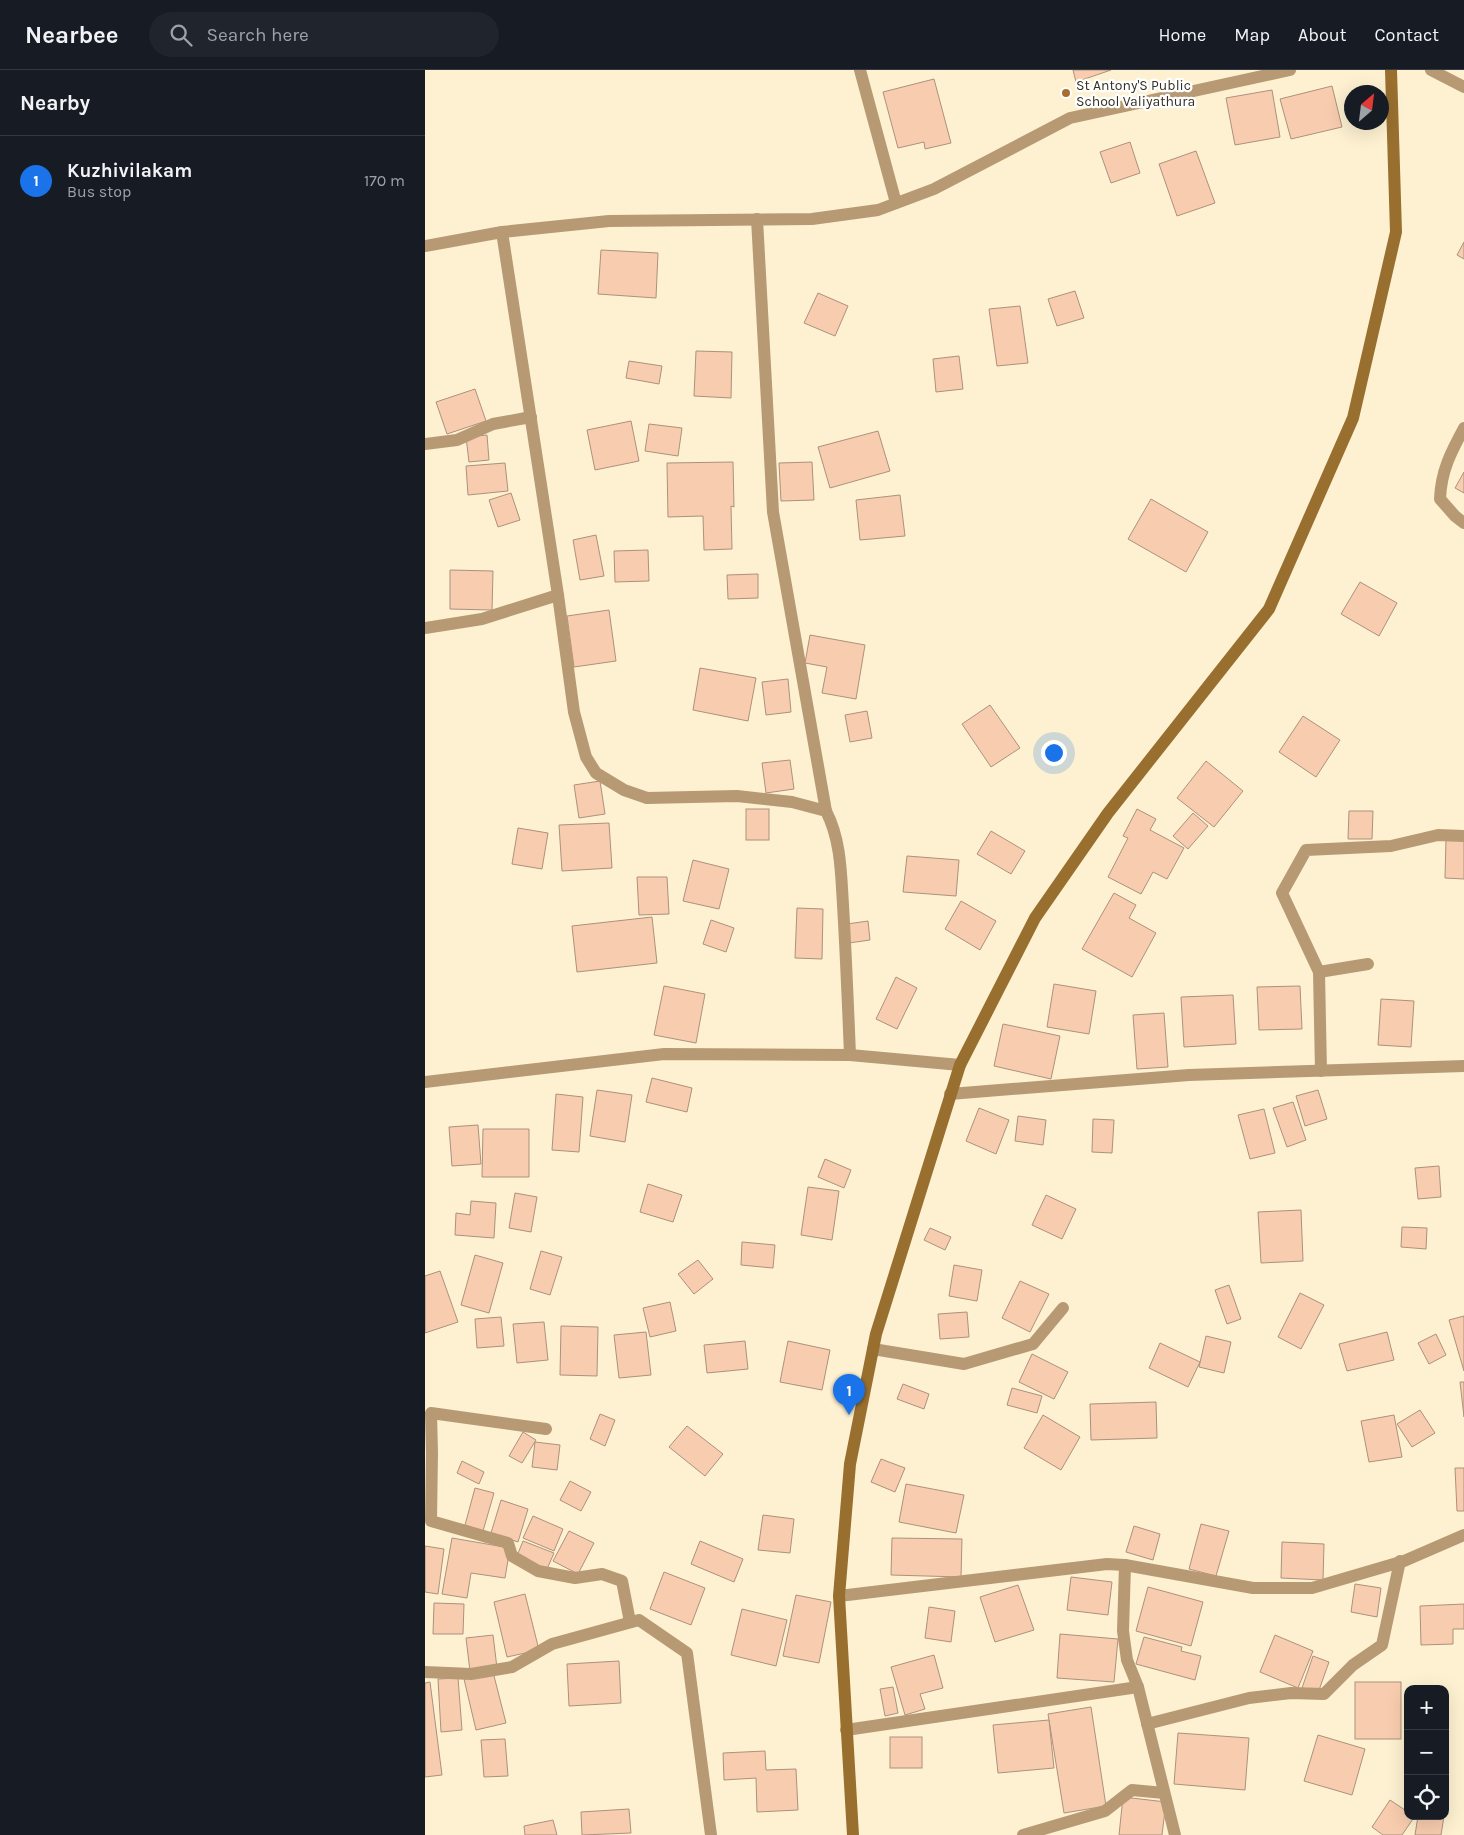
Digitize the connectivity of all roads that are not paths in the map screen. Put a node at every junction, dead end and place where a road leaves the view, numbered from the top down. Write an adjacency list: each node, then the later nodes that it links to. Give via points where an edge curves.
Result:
1 (859, 70): 6 (street)
2 (1290, 70): 6 (street, via 1070,118 934,189)
3 (1391, 70): 21 (main road, via 1396,232 1353,418 1269,609 1108,813 1035,918)
4 (1431, 70): 5 (street)
5 (1464, 88)
6 (896, 204): 7 (street, via 878,210 812,219)
7 (757, 219): 8 (street, via 609,221); 16 (street, via 773,512)
8 (502, 232): 9 (street); 10 (street)
9 (425, 246)
10 (531, 417): 12 (street, via 493,424 457,440); 14 (street)
11 (1464, 428): 13 (street, via 1441,480 1440,499)
12 (425, 444)
13 (1464, 523)
14 (558, 594): 15 (street, via 482,619); 16 (street, via 575,712 586,757 596,773 624,790 647,798 737,796 792,802)
15 (425, 628)
16 (826, 811): 20 (street, via 834,825 839,851)
17 (1464, 836): 19 (street, via 1438,835 1391,846 1306,850 1282,893)
18 (1368, 964): 19 (street)
19 (1319, 972): 23 (street)
20 (850, 1055): 21 (street); 24 (street, via 664,1054)
21 (960, 1065): 25 (main road)
22 (1464, 1066): 23 (street)
23 (1321, 1071): 25 (street, via 1189,1075)
24 (425, 1082)
25 (950, 1094): 27 (main road)
26 (1063, 1308): 27 (street, via 1033,1344 964,1364)
27 (873, 1349): 32 (main road, via 850,1464)
28 (546, 1429): 33 (street, via 431,1413 431,1521 508,1543 513,1556 538,1571 575,1578 603,1574 622,1581)
29 (1464, 1535): 30 (street)
30 (1400, 1562): 31 (street, via 1312,1588 1253,1588); 36 (street, via 1382,1645 1353,1665 1324,1694 1291,1693 1249,1698)
31 (1125, 1565): 32 (street, via 1072,1567); 35 (street, via 1123,1631 1127,1660)
32 (839, 1596): 37 (main road)
33 (630, 1622): 34 (street, via 552,1644 512,1668 471,1674); 39 (street, via 639,1620 687,1653)
34 (425, 1672)
35 (1137, 1687): 36 (street); 37 (street)
36 (1147, 1724): 38 (street)
37 (846, 1730): 40 (main road)
38 (1164, 1793): 41 (street, via 1132,1790 1105,1811); 42 (street)
39 (711, 1835)
40 (853, 1835)
41 (1023, 1835)
42 (1175, 1835)

